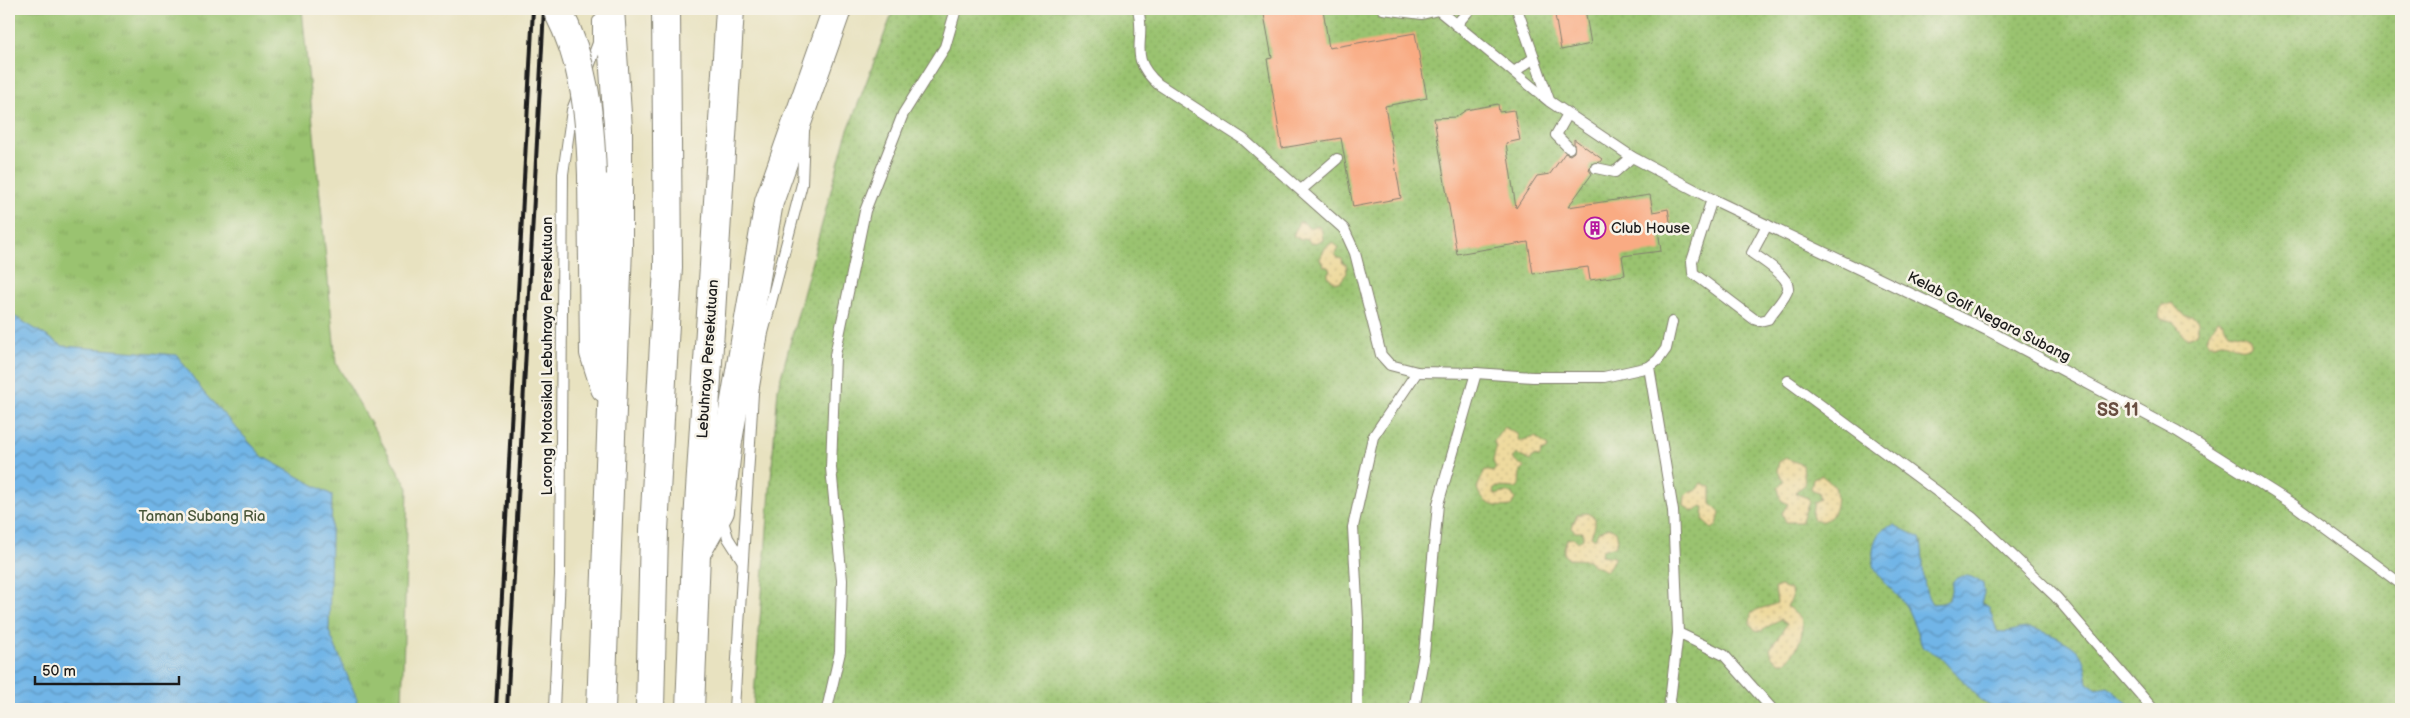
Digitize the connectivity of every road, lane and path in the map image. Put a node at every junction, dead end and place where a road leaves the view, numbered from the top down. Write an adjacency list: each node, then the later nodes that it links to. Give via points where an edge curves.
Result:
1 (557, 9): 31 (highway, bridge, via 586,89 592,174 594,353)
2 (597, 9): 37 (lane, Lorong Motosikal Lebuhraya Persekutuan, via 598,43 572,110 563,174 560,575)
3 (610, 9): 31 (highway, via 618,129 618,247)
4 (666, 9): 39 (highway, via 668,267 654,531)
5 (730, 9): 33 (highway, Lebuhraya Persekutuan)
6 (837, 9): 32 (highway, via 770,202 728,441)
7 (956, 9): 42 (lane, via 945,47 903,114 884,157 865,212 835,355 831,468 842,580 840,652)
8 (1138, 9): 23 (lane, via 1140,62 1147,74 1243,138)
9 (1383, 9): 12 (lane, via 1422,14)
10 (1470, 9): 13 (lane)
11 (1517, 9): 14 (lane)
12 (1438, 10): 13 (lane, Kelab Golf Negara Subang)
13 (1456, 25): 15 (lane, Kelab Golf Negara Subang)
14 (1534, 58): 15 (lane); 16 (lane)
15 (1514, 72): 16 (lane, Kelab Golf Negara Subang)
16 (1549, 101): 17 (lane, Kelab Golf Negara Subang)
17 (1568, 114): 19 (lane, via 1556,135); 20 (lane, Kelab Golf Negara Subang)
18 (804, 118): 34 (lane, via 802,184 763,333 753,393)
19 (1569, 148)
20 (1632, 158): 22 (lane, via 1615,172); 24 (lane, Kelab Golf Negara Subang)
21 (1337, 159): 23 (lane)
22 (1596, 168)
23 (1301, 190): 28 (lane, via 1344,229 1355,252 1381,355 1390,365)
24 (1712, 199): 25 (lane, Kelab Golf Negara Subang); 25 (lane, via 1692,261 1693,273 1760,321 1768,319 1788,290 1788,283 1783,277 1752,253)
25 (1767, 225): 35 (lane, Kelab Golf Negara Subang, via 1989,332 2177,431 2294,505)
26 (1672, 322): 27 (lane, via 1664,355)
27 (1649, 367): 29 (lane, via 1604,377 1533,377); 36 (lane, via 1673,511)
28 (1417, 372): 29 (lane); 43 (lane, via 1373,437 1353,527 1358,621)
29 (1476, 372): 44 (lane, via 1438,504 1424,654)
30 (1788, 380): 47 (lane, via 1973,518 2056,597)
31 (610, 406): 38 (highway)
32 (720, 511): 33 (highway); 34 (lane, via 728,538)
33 (696, 554): 40 (highway, Lebuhraya Persekutuan)
34 (742, 560): 41 (lane)
35 (2401, 584)
36 (1678, 633): 45 (lane); 46 (lane, via 1724,655)
37 (554, 709)
38 (601, 709)
39 (650, 709)
40 (690, 709)
41 (734, 709)
42 (827, 709)
43 (1357, 709)
44 (1414, 709)
45 (1668, 709)
46 (1772, 709)
47 (2153, 709)

